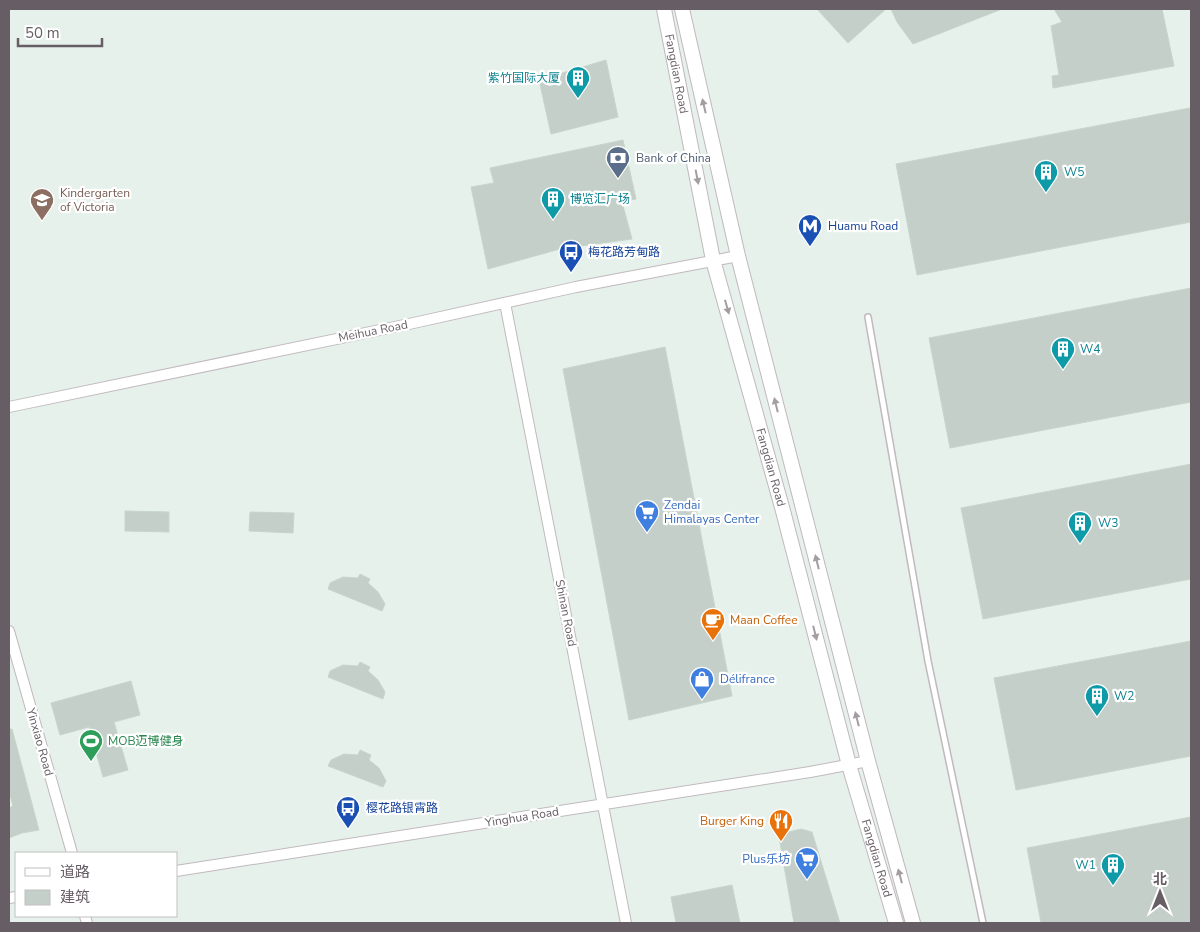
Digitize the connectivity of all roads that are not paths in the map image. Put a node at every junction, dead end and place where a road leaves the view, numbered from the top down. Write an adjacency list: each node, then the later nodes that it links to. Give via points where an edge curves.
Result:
1 (664, 9): 4 (main road, Fangdian Road, one-way to 4)
2 (682, 9): 3 (main road, Fangdian Road, one-way to 2)
3 (738, 256): 4 (street, Meihua Road); 9 (main road, Fangdian Road, one-way to 3)
4 (713, 260): 5 (street, Meihua Road); 10 (main road, Fangdian Road, one-way to 10)
5 (505, 304): 7 (street, Meihua Road); 11 (street, Shinan Road)
6 (868, 317): 17 (lane, via 928,661)
7 (9, 407)
8 (9, 631): 12 (street, Yinxiao Road)
9 (868, 761): 10 (street, Yinghua Road); 16 (main road, Fangdian Road, one-way to 9)
10 (849, 765): 11 (street, Yinghua Road); 15 (main road, Fangdian Road)
11 (603, 805): 13 (street, Yinghua Road); 14 (street, Shinan Road)
12 (72, 852)
13 (178, 871)
14 (626, 923)
15 (896, 923)
16 (913, 923)
17 (983, 923)

